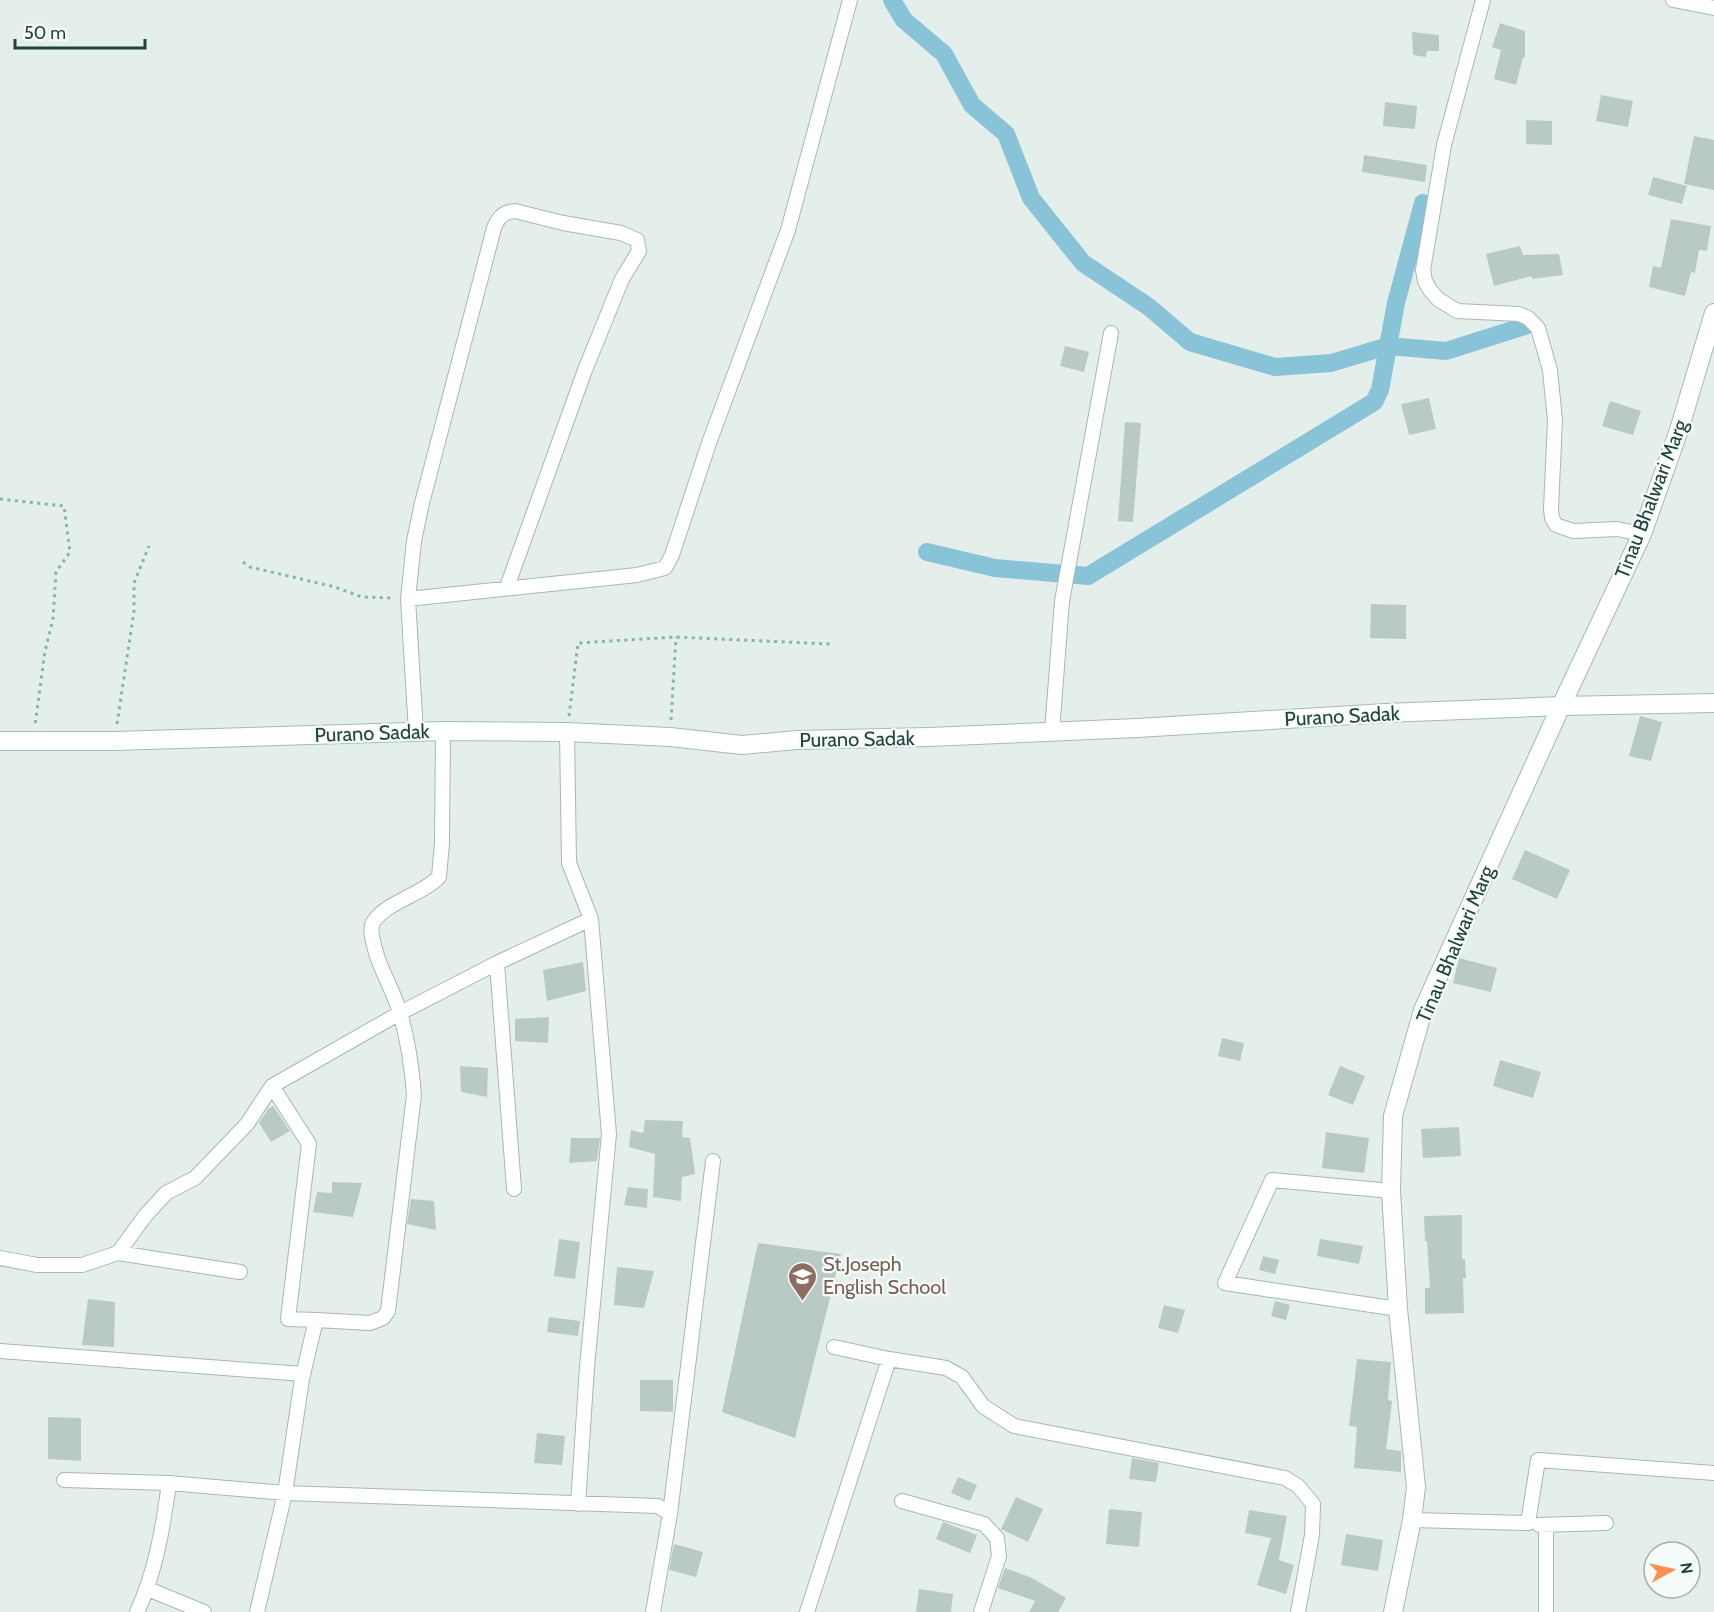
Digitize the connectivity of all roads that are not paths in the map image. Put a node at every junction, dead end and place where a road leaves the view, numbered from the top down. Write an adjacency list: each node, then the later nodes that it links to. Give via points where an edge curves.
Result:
1 (850, 0): 8 (street, via 788,230 665,568 637,575)
2 (1483, 0): 7 (street, via 1444,145 1423,262 1425,281 1438,299 1457,312 1519,314 1538,328 1555,403 1551,509 1556,525 1573,531 1617,529)
3 (1673, 0): 4 (street)
4 (1714, 8)
5 (1714, 316): 7 (main road, Tinau Bhalwari Marg)
6 (1112, 333): 15 (street, via 1062,601)
7 (1642, 534): 11 (main road, Tinau Bhalwari Marg)
8 (507, 587): 9 (street); 9 (street, via 585,370 622,279 639,251 637,240 621,233 515,211 498,219 482,274 422,503)
9 (408, 598): 13 (street)
10 (1714, 703): 11 (main road, Purano Sadak)
11 (1561, 706): 15 (main road, Purano Sadak); 23 (main road, Tinau Bhalwari Marg, via 1423,1010 1393,1116)
12 (443, 731): 13 (main road, Purano Sadak); 14 (main road, Purano Sadak); 19 (street, via 438,877 397,903 371,926 377,957)
13 (416, 732): 16 (main road, Purano Sadak)
14 (567, 732): 15 (main road, Purano Sadak, via 742,745); 17 (street, via 569,863)
15 (1052, 732)
16 (0, 741)
17 (591, 919): 18 (street); 38 (street, via 609,1134)
18 (497, 963): 19 (street); 22 (street)
19 (400, 1013): 20 (street); 28 (street, via 414,1095 388,1311 383,1318 370,1323)
20 (272, 1086): 24 (street, via 247,1124 195,1178 166,1193); 28 (street, via 309,1144 288,1319)
21 (713, 1161): 39 (street)
22 (514, 1189)
23 (1391, 1191): 27 (main road, Tinau Bhalwari Marg); 27 (street, via 1272,1180 1226,1283)
24 (118, 1254): 25 (street, via 82,1265 37,1265); 26 (street)
25 (0, 1258)
26 (240, 1272)
27 (1398, 1309): 40 (main road, Tinau Bhalwari Marg, via 1416,1487)
28 (316, 1320): 32 (street)
29 (834, 1347): 31 (street)
30 (0, 1351): 32 (street)
31 (889, 1359): 49 (street); 51 (street, via 946,1368 962,1377 983,1406 1014,1426 1286,1478 1313,1504 1312,1536)
32 (303, 1374): 36 (street)
33 (1714, 1473): 41 (street, via 1538,1460)
34 (64, 1480): 35 (street)
35 (169, 1483): 36 (street); 44 (street)
36 (285, 1493): 38 (street); 47 (street)
37 (902, 1501): 50 (street, via 984,1524 997,1538 999,1556)
38 (578, 1504): 39 (street, via 658,1506)
39 (670, 1514): 48 (street)
40 (1412, 1520): 41 (street); 52 (main road, Tinau Bhalwari Marg)
41 (1528, 1523): 43 (street)
42 (1606, 1523): 43 (street)
43 (1546, 1526): 53 (street)
44 (148, 1589): 45 (street); 46 (street)
45 (137, 1612)
46 (204, 1612)
47 (257, 1612)
48 (653, 1612)
49 (807, 1612)
50 (981, 1612)
51 (1298, 1612)
52 (1394, 1612)
53 (1546, 1612)

